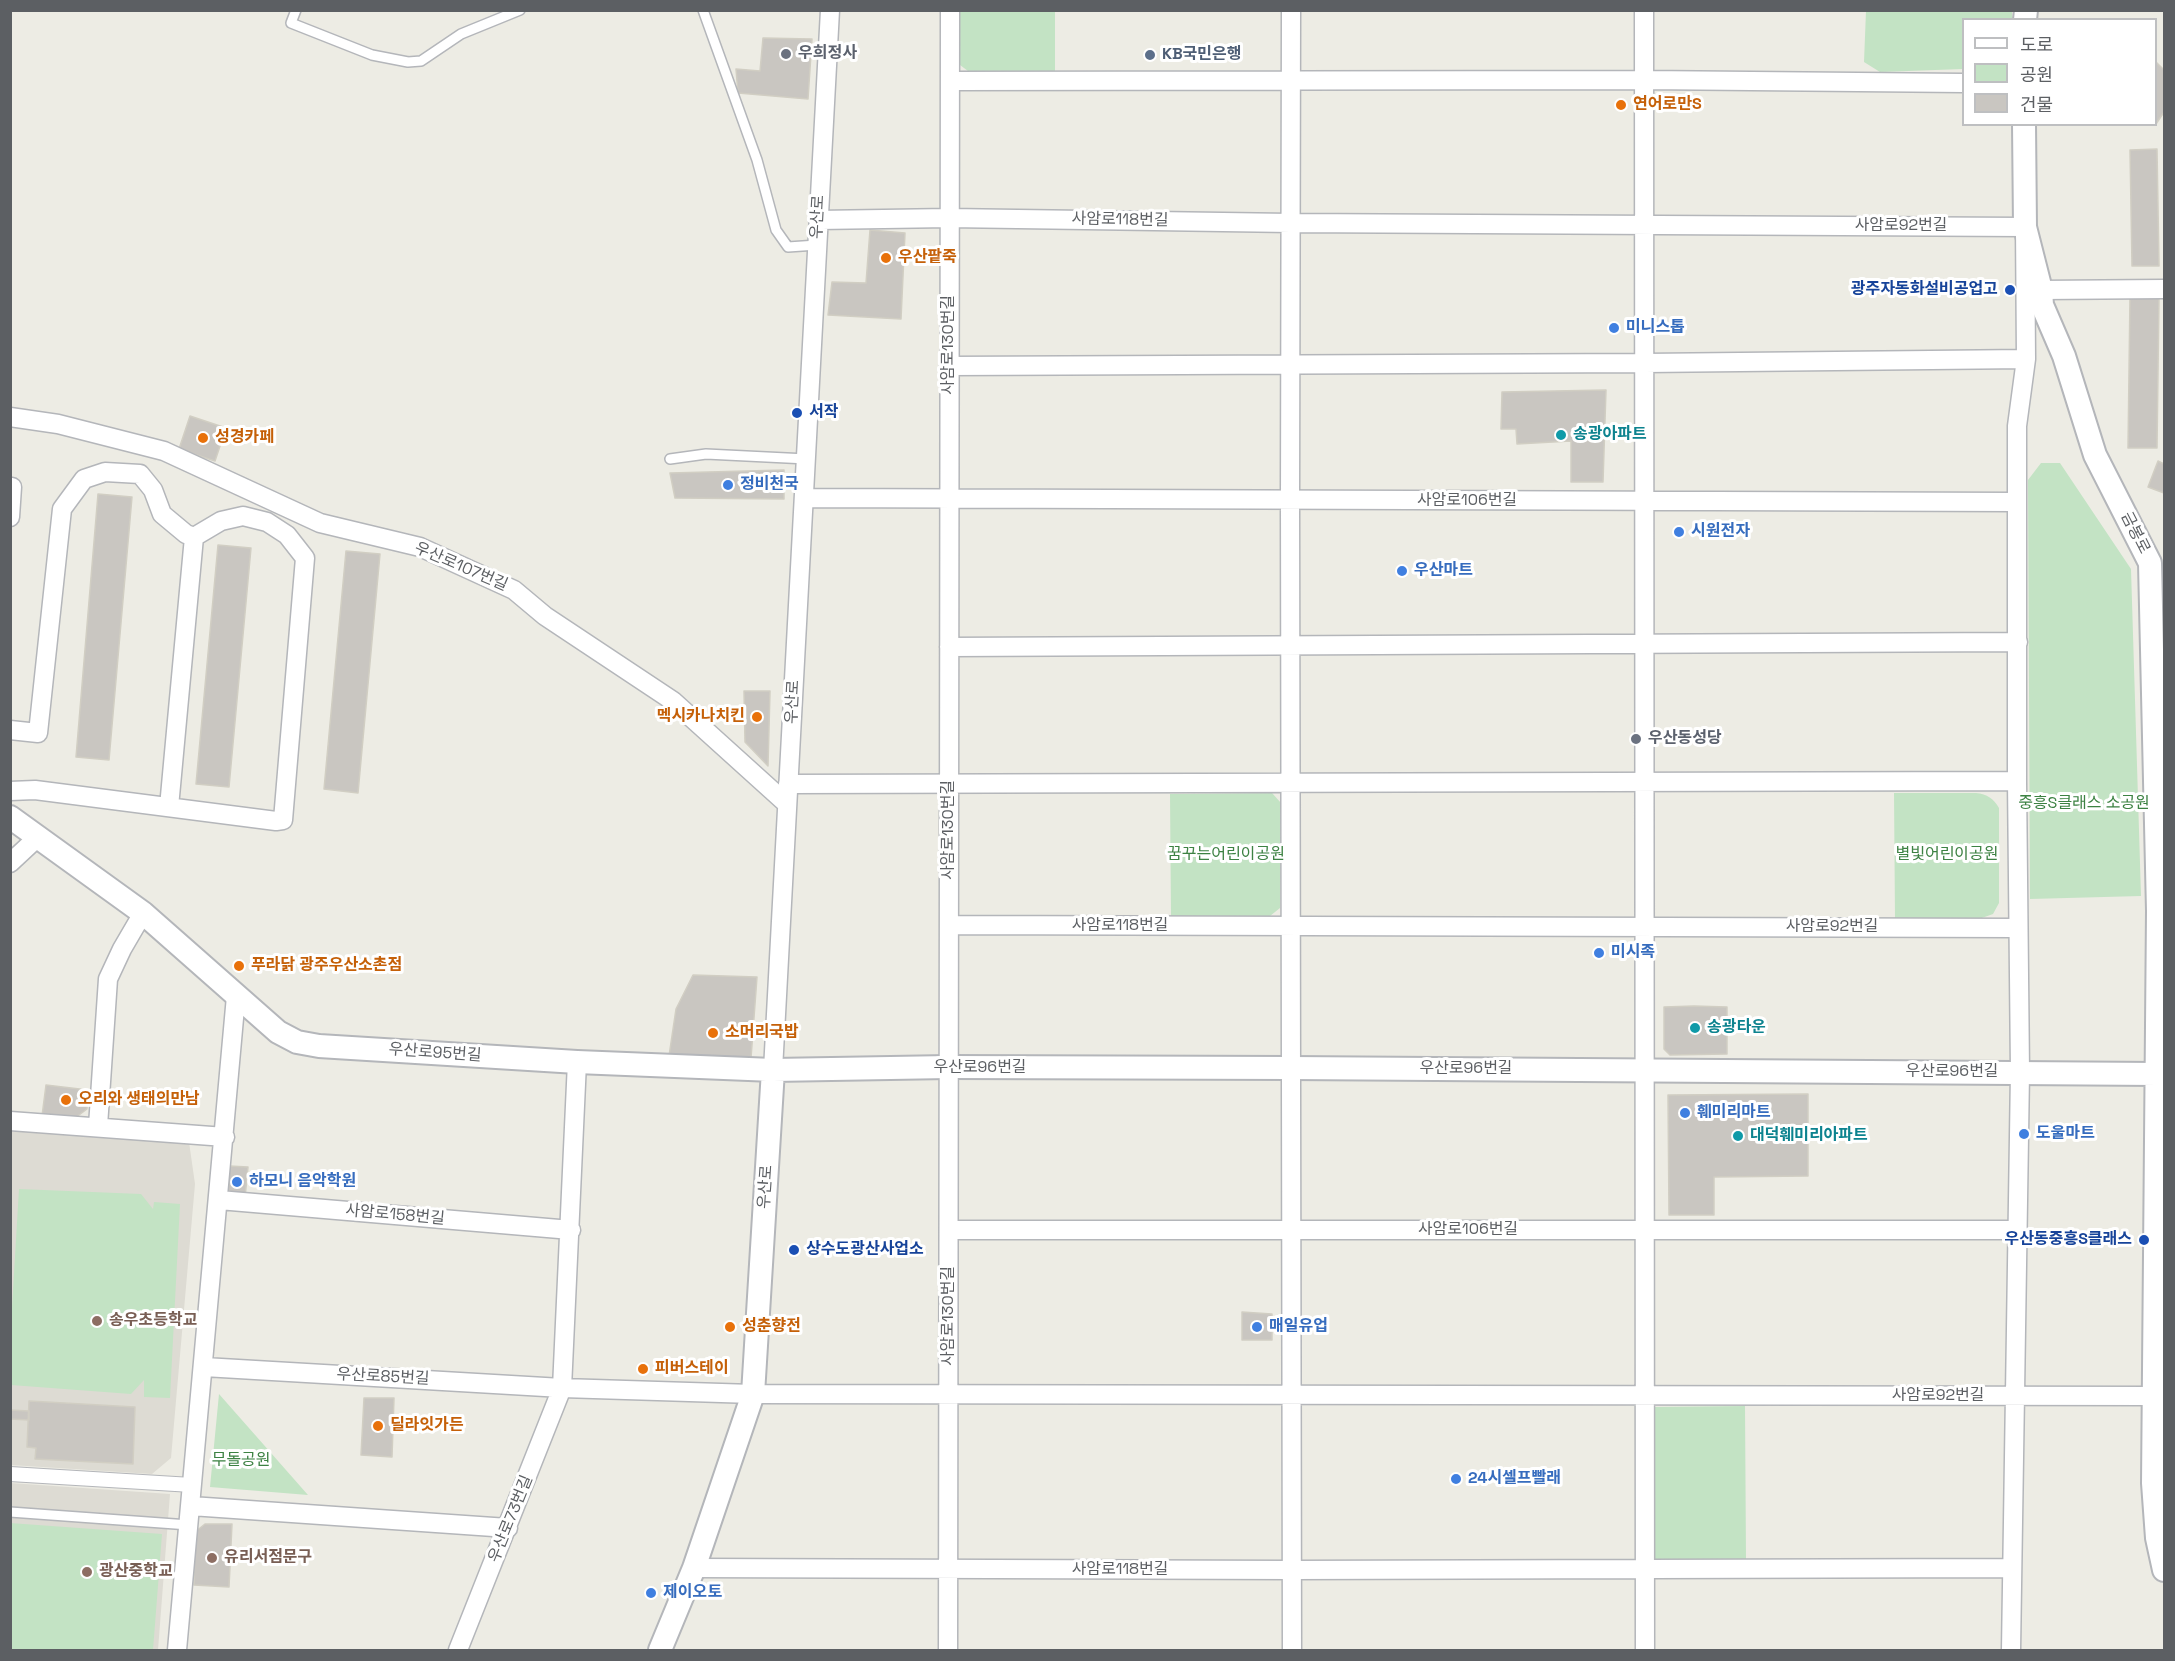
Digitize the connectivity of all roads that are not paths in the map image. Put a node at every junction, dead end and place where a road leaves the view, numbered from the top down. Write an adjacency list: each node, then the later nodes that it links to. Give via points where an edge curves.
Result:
1 (296, 10): 2 (lane, via 291,22 372,55 408,62 421,61 461,34)
2 (520, 10)
3 (703, 10): 18 (lane, via 758,160 776,230 788,247)
4 (831, 10): 14 (street, 우산로)
5 (950, 10): 10 (street, 사암로130번길)
6 (1291, 10): 8 (street)
7 (1644, 10): 9 (street)
8 (1291, 80): 9 (street); 10 (street); 15 (street)
9 (1645, 80): 11 (street); 16 (street)
10 (950, 81): 13 (street, 사암로130번길)
11 (1962, 83)
12 (2024, 126): 17 (street, 금봉로)
13 (949, 218): 14 (street, 사암로118번길); 15 (street, 사암로118번길); 24 (street, 사암로130번길)
14 (818, 220): 18 (street, 우산로)
15 (1291, 223): 16 (street); 23 (street)
16 (1645, 224): 17 (street, 사암로92번길); 22 (street)
17 (2025, 227): 20 (street, 금봉로); 21 (street)
18 (817, 245): 27 (street, 우산로)
19 (2164, 289): 20 (street)
20 (2041, 290): 52 (street, 금봉로, via 2042,305 2064,356 2095,455 2150,563)
21 (2026, 359): 22 (street); 33 (street, via 2017,426)
22 (1645, 363): 23 (street); 32 (street)
23 (1290, 364): 24 (street); 31 (street)
24 (950, 366): 30 (street, 사암로130번길)
25 (10, 417): 47 (street, 우산로107번길, via 58,424 164,451 320,523 420,548 514,590 673,702)
26 (669, 459): 27 (lane, via 706,454)
27 (807, 459): 29 (street, 우산로)
28 (12, 487): 34 (street)
29 (806, 498): 30 (street); 44 (street, 우산로)
30 (949, 499): 31 (street); 39 (street, 사암로130번길)
31 (1290, 500): 32 (street, 사암로106번길); 38 (street)
32 (1645, 502): 33 (street); 37 (street)
33 (2017, 502): 36 (street)
34 (10, 517)
35 (194, 537): 40 (street, via 162,514 153,490 140,474 105,472 84,479 62,509 38,734); 48 (street); 48 (street, via 221,521 243,516 267,522 287,535 305,558 283,820)
36 (2018, 642): 37 (street); 41 (street)
37 (1645, 644): 38 (street); 42 (street)
38 (1290, 645): 39 (street); 43 (street)
39 (949, 647): 45 (street, 사암로130번길)
40 (10, 730)
41 (2017, 781): 42 (street); 57 (street)
42 (1645, 782): 43 (street); 56 (street)
43 (1290, 783): 45 (street); 55 (street)
44 (788, 784): 45 (street); 47 (street, 우산로)
45 (949, 784): 54 (street, 사암로130번길)
46 (10, 791): 48 (street, via 35,790)
47 (788, 804): 62 (street, 우산로)
48 (169, 807)
49 (10, 817): 50 (street, 우산로95번길)
50 (39, 836): 51 (street); 53 (street, 우산로95번길)
51 (10, 863)
52 (2161, 911): 65 (street, 금봉로)
53 (144, 913): 58 (street, 우산로95번길); 67 (street, via 108,979)
54 (949, 926): 55 (street, 사암로118번길); 60 (street, 사암로130번길)
55 (1290, 926): 56 (street); 61 (street)
56 (1645, 927): 57 (street, 사암로92번길); 63 (street)
57 (2018, 928): 64 (street)
58 (236, 996): 59 (street, 우산로95번길, via 278,1032 297,1042); 68 (street)
59 (577, 1062): 62 (street, 우산로95번길); 70 (street)
60 (949, 1067): 61 (street, 우산로96번길); 62 (street, 우산로96번길); 71 (street, 사암로130번길)
61 (1290, 1068): 63 (street, 우산로96번길); 72 (street)
62 (774, 1070): 77 (street, 우산로)
63 (1645, 1070): 64 (street, 우산로96번길); 73 (street)
64 (2019, 1072): 65 (street, 우산로96번길); 74 (street)
65 (2158, 1074): 81 (street, 금봉로)
66 (10, 1120): 67 (street)
67 (98, 1126): 68 (street)
68 (225, 1137): 69 (street)
69 (219, 1200): 70 (street, 사암로158번길); 75 (street)
70 (571, 1230): 76 (street)
71 (948, 1230): 72 (street); 78 (street, 사암로130번길)
72 (1291, 1230): 73 (street, 사암로106번길); 79 (street)
73 (1645, 1230): 74 (street); 82 (street)
74 (2018, 1230): 80 (street)
75 (204, 1367): 76 (street, 우산로85번길); 84 (street)
76 (562, 1388): 77 (street, 우산로85번길); 88 (street, 우산로73번길)
77 (753, 1394): 78 (street); 89 (street, 우산로)
78 (949, 1394): 79 (street); 91 (street, 사암로130번길)
79 (1291, 1395): 82 (street); 93 (street)
80 (2015, 1396): 81 (street, 사암로92번길); 82 (street, 사암로92번길); 90 (street)
81 (2154, 1396): 94 (street, 금봉로, via 2155,1515)
82 (1645, 1397): 92 (street)
83 (10, 1474): 84 (street)
84 (192, 1485): 85 (street)
85 (191, 1506): 87 (street); 88 (street)
86 (10, 1512): 87 (lane)
87 (189, 1525): 95 (street)
88 (508, 1528): 96 (street, 우산로73번길)
89 (694, 1568): 91 (street); 97 (street, 우산로)
90 (2011, 1568): 92 (street); 101 (street)
91 (948, 1569): 93 (street, 사암로118번길); 98 (street, 사암로130번길)
92 (1645, 1569): 93 (street); 100 (street)
93 (1291, 1570): 99 (street)
94 (2164, 1570)
95 (177, 1650)
96 (458, 1650)
97 (660, 1650)
98 (948, 1650)
99 (1292, 1650)
100 (1645, 1650)
101 (2011, 1650)

